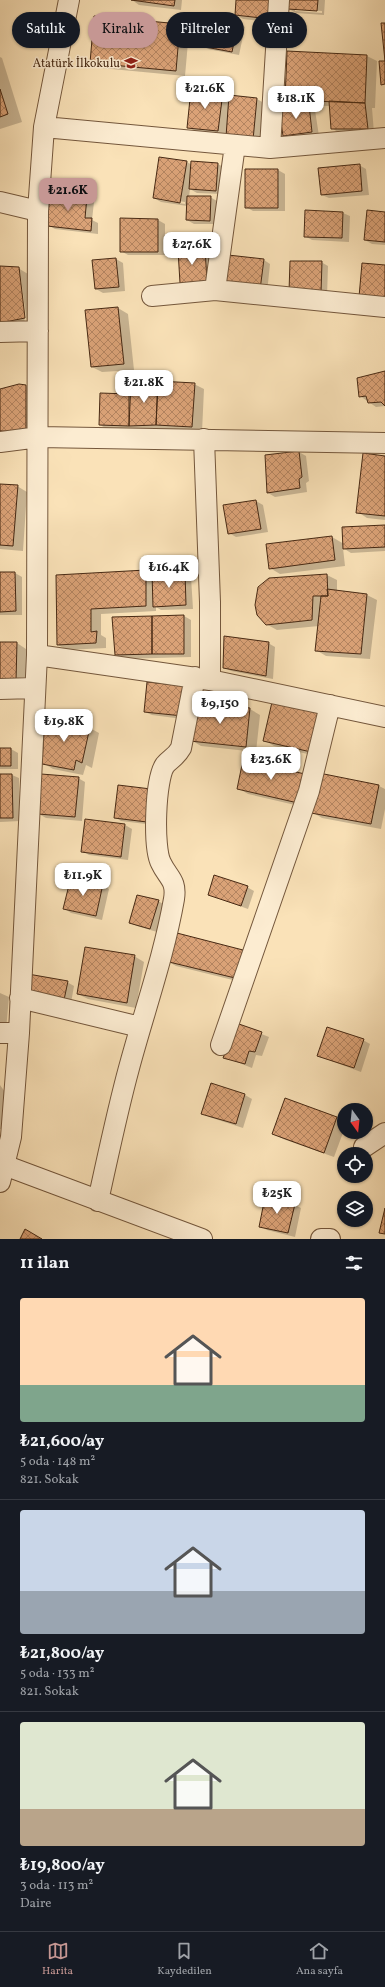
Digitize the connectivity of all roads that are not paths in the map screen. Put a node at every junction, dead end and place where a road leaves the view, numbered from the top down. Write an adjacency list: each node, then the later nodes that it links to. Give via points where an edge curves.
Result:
1 (68, 0): 3 (street)
2 (279, 0): 6 (street)
3 (44, 127): 5 (street); 8 (street)
4 (385, 138): 6 (street)
5 (235, 145): 6 (street); 9 (street)
6 (270, 148)
7 (0, 202): 8 (street)
8 (38, 211): 12 (street)
9 (215, 290): 10 (street); 11 (street)
10 (152, 296)
11 (385, 307)
12 (38, 331): 13 (street); 14 (street)
13 (0, 332)
14 (39, 438): 15 (street); 16 (street); 18 (street)
15 (204, 439): 17 (street); 19 (street, via 210,602)
16 (0, 442)
17 (385, 443)
18 (37, 655): 19 (street); 20 (street)
19 (203, 679): 22 (street); 25 (street, via 181,748 177,756 165,765 159,783 155,834 160,862 174,883 174,897)
20 (34, 688): 21 (street); 24 (street)
21 (0, 689)
22 (330, 705): 23 (street); 27 (street, via 309,791)
23 (385, 717)
24 (20, 998): 25 (street); 26 (street)
25 (140, 1027): 31 (street)
26 (9, 1033): 30 (street, via 11,1137)
27 (221, 1045)
28 (385, 1133): 29 (street)
29 (364, 1147)
30 (2, 1174): 31 (street)
31 (98, 1201): 32 (street)
32 (202, 1239)
33 (321, 1239): 34 (street)
34 (330, 1239)

